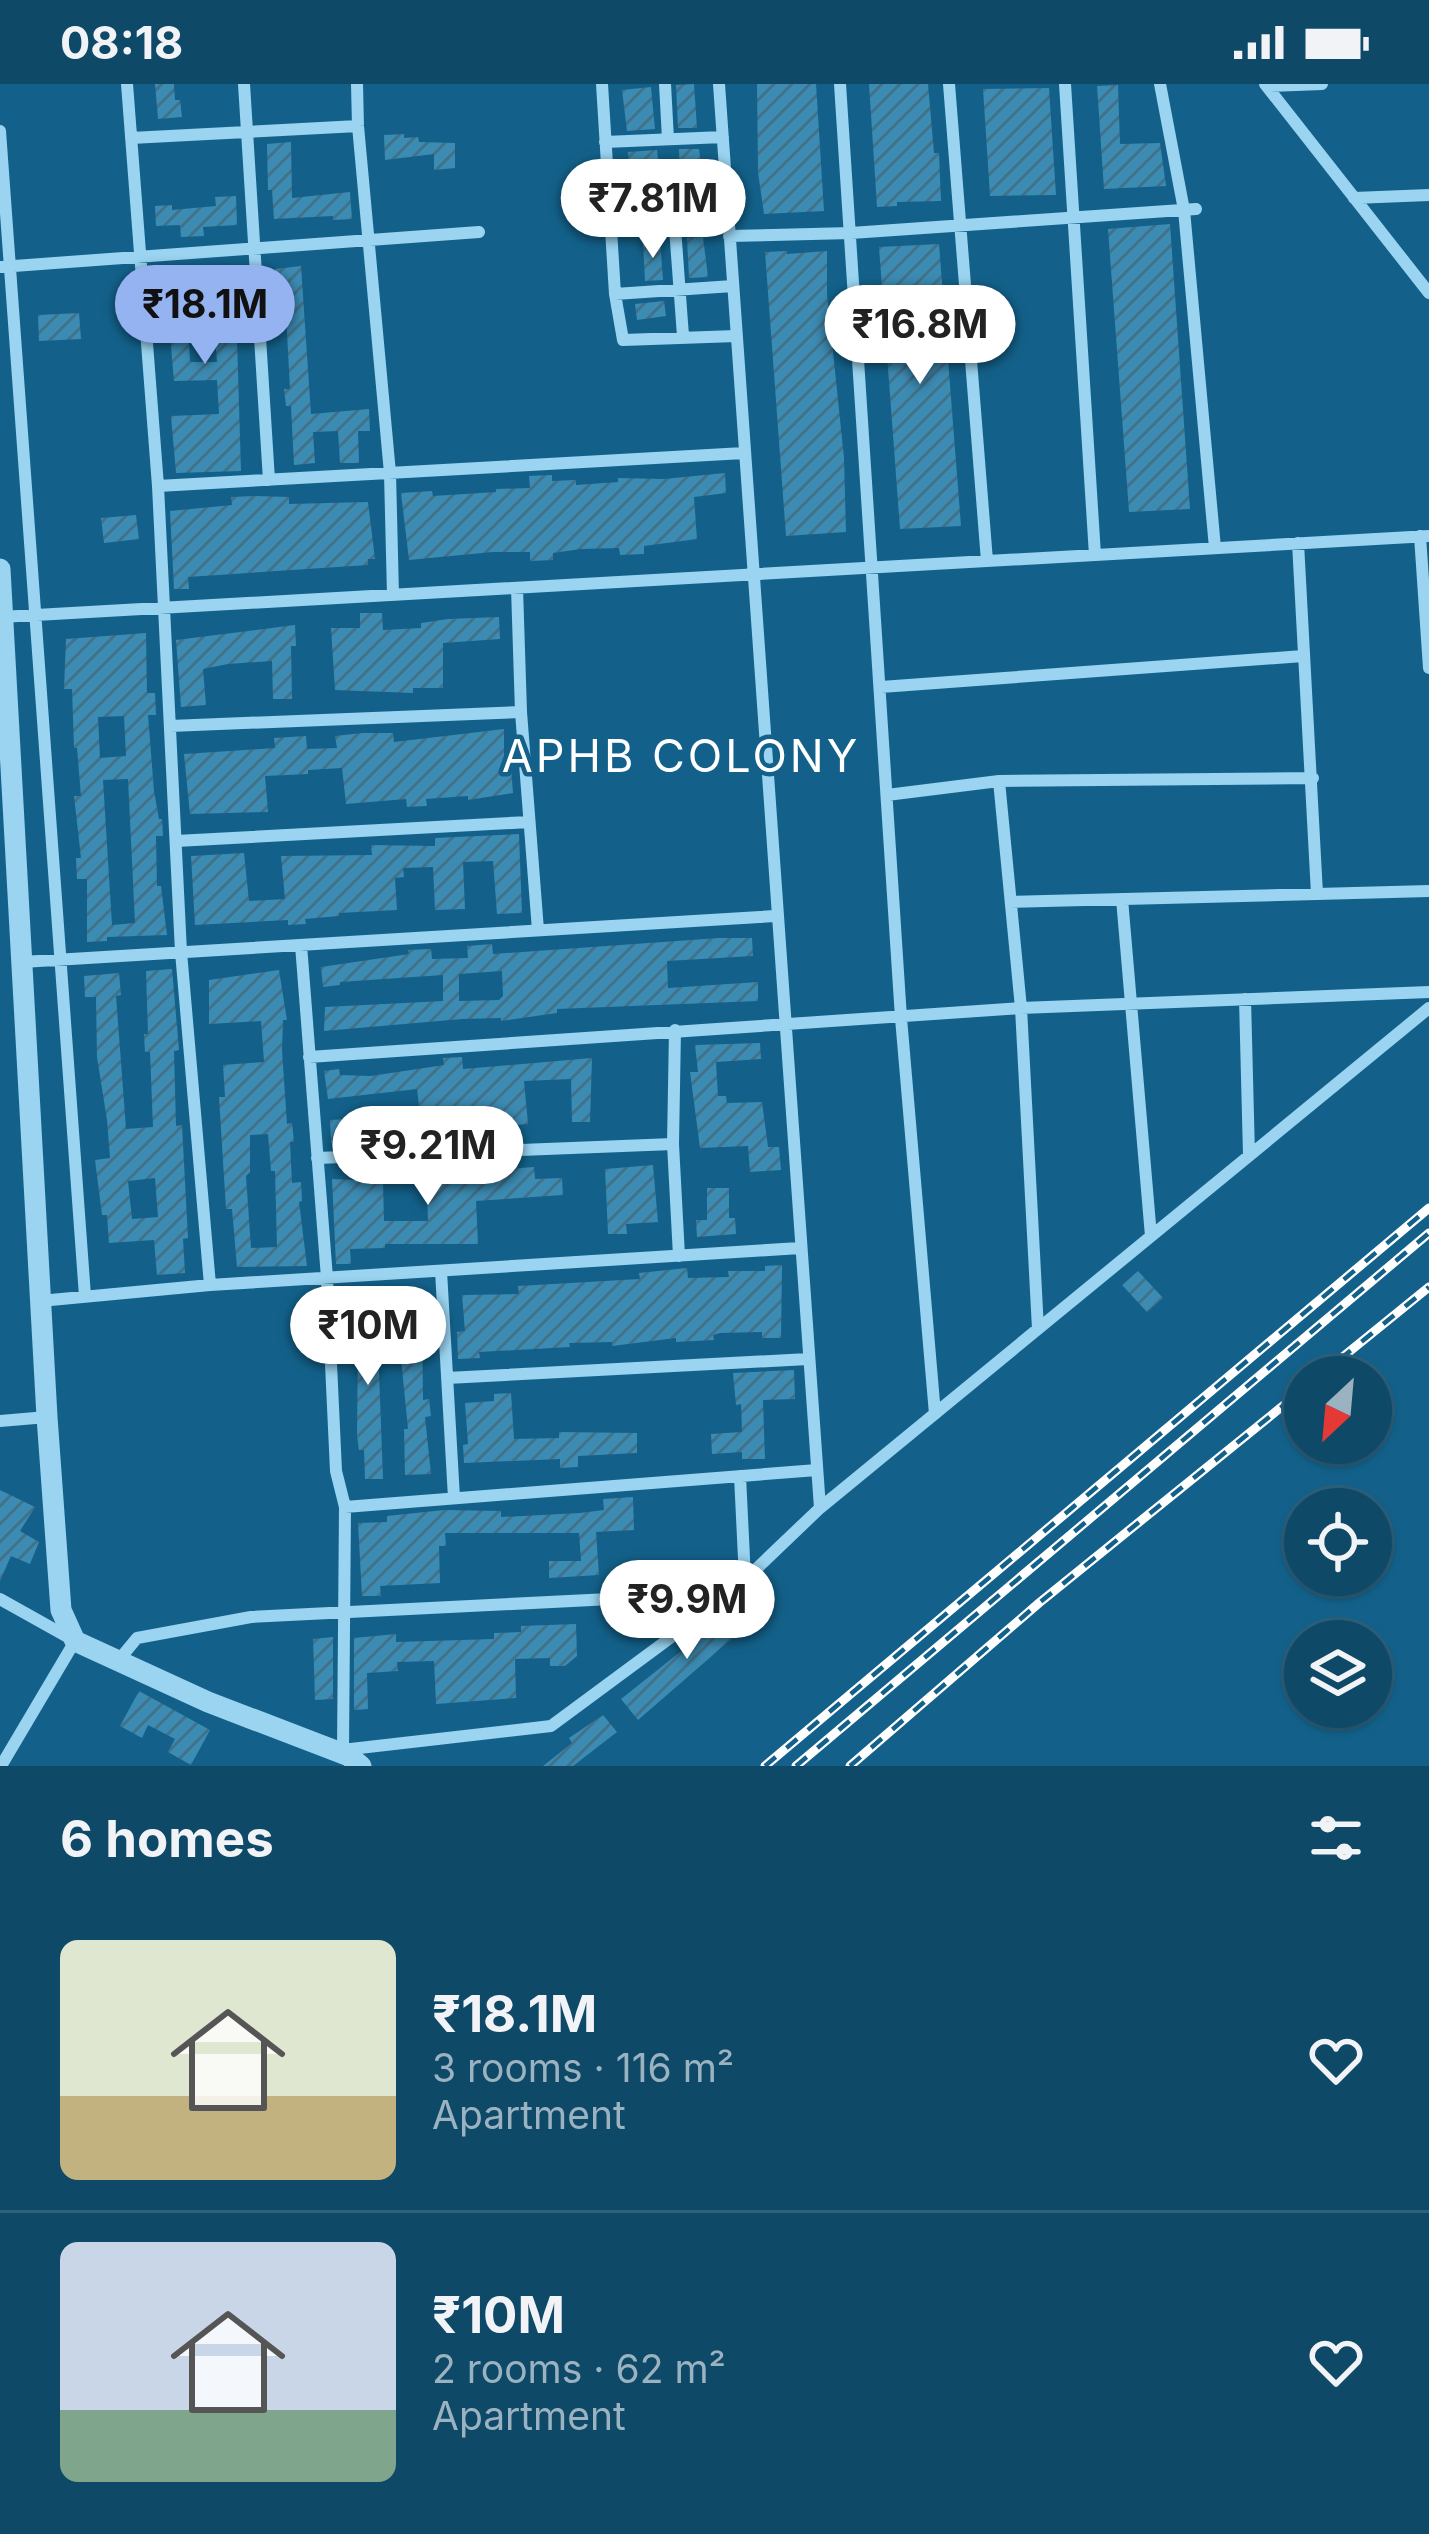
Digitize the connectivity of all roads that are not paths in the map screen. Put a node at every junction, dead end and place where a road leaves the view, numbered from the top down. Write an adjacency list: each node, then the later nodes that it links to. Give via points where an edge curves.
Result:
1 (127, 84): 17 (street)
2 (244, 84): 15 (street)
3 (357, 84): 13 (street)
4 (602, 84): 19 (street)
5 (665, 84): 18 (street)
6 (719, 84): 16 (street)
7 (840, 84): 29 (street)
8 (949, 84): 24 (street)
9 (1065, 84): 23 (street)
10 (1160, 84): 22 (street)
11 (1322, 84): 12 (street)
12 (1266, 85): 21 (street)
13 (358, 126): 15 (street); 30 (street)
14 (0, 131): 33 (street)
15 (248, 132): 17 (street); 31 (street)
16 (723, 137): 18 (street); 27 (street)
17 (131, 139): 32 (street)
18 (668, 139): 19 (street)
19 (605, 142): 26 (street)
20 (1429, 194): 21 (street)
21 (1354, 198): 36 (street)
22 (1190, 209): 23 (street); 46 (street)
23 (1073, 218): 24 (street); 47 (street)
24 (958, 226): 29 (street); 48 (street)
25 (675, 228): 26 (street); 27 (street); 35 (street)
26 (611, 231): 37 (street)
27 (729, 231): 29 (street); 34 (street)
28 (479, 232): 30 (street)
29 (850, 233): 49 (street)
30 (371, 240): 31 (street); 41 (street)
31 (257, 248): 32 (street); 42 (street)
32 (140, 257): 33 (street); 43 (street)
33 (4, 267): 55 (street)
34 (733, 286): 35 (street); 39 (street)
35 (680, 290): 37 (street); 38 (street)
36 (1429, 292)
37 (615, 294): 38 (street, via 623,340)
38 (683, 336): 39 (street)
39 (736, 336): 40 (street)
40 (744, 453): 41 (street); 51 (street)
41 (390, 473): 42 (street); 53 (street)
42 (269, 480): 43 (street)
43 (158, 486): 54 (street)
44 (1424, 536): 45 (street); 58 (street)
45 (1298, 543): 46 (street); 57 (street)
46 (1216, 548): 47 (street)
47 (1095, 555): 48 (street)
48 (987, 561): 49 (street)
49 (874, 567): 51 (street); 59 (street)
50 (0, 568): 56 (street)
51 (752, 574): 52 (street); 71 (street)
52 (517, 588): 53 (street); 60 (street)
53 (393, 595): 54 (street)
54 (164, 608): 55 (street); 61 (street)
55 (36, 616): 56 (street); 75 (street)
56 (1, 617): 76 (street)
57 (1303, 656): 59 (street); 62 (street)
58 (1429, 668)
59 (881, 687): 64 (street)
60 (521, 712): 61 (street); 65 (street)
61 (170, 726): 66 (street)
62 (1313, 778): 63 (street); 68 (street)
63 (999, 781): 64 (street); 70 (street)
64 (887, 795): 82 (street)
65 (529, 822): 66 (street); 72 (street)
66 (176, 841): 74 (street)
67 (1429, 890): 68 (street)
68 (1317, 894): 69 (street)
69 (1122, 899): 70 (street); 79 (street)
70 (1011, 902): 81 (street)
71 (776, 916): 72 (street); 83 (street)
72 (538, 931): 73 (street)
73 (301, 945): 74 (street); 85 (street)
74 (181, 952): 75 (street); 94 (street)
75 (63, 959): 76 (street); 95 (street)
76 (22, 962): 96 (street)
77 (1429, 992): 78 (street)
78 (1245, 999): 79 (street); 87 (street)
79 (1130, 1004): 81 (street); 89 (street)
80 (1429, 1007): 87 (street)
81 (1021, 1008): 82 (street); 97 (street)
82 (901, 1018): 83 (street); 100 (street)
83 (784, 1027): 84 (street); 90 (street)
84 (675, 1030): 85 (street); 86 (street)
85 (310, 1057): 88 (street)
86 (673, 1144): 88 (street); 91 (street)
87 (1249, 1155): 89 (street)
88 (317, 1159): 93 (street)
89 (1151, 1236): 97 (street)
90 (800, 1248): 91 (street); 98 (street)
91 (679, 1256): 92 (street)
92 (441, 1271): 93 (street); 99 (street)
93 (326, 1278): 94 (street); 106 (street)
94 (211, 1286): 95 (street)
95 (86, 1296): 96 (street)
96 (40, 1301): 101 (street)
97 (1038, 1329): 100 (street)
98 (808, 1359): 99 (street); 103 (street)
99 (447, 1378): 105 (street)
100 (935, 1414): 107 (street)
101 (46, 1418): 102 (street); 112 (street, via 61,1610)
102 (0, 1420)
103 (817, 1470): 104 (street); 107 (street)
104 (740, 1476): 105 (street); 108 (street)
105 (454, 1498): 106 (street)
106 (344, 1507): 111 (street)
107 (820, 1508): 108 (street)
108 (745, 1580): 109 (street)
109 (731, 1593): 111 (street); 114 (street, via 551,1726)
110 (0, 1599): 112 (street)
111 (341, 1612): 113 (street, via 251,1617 137,1638); 114 (street)
112 (75, 1641): 113 (street); 115 (street)
113 (118, 1660): 114 (street)
114 (339, 1750): 116 (street)
115 (1, 1766)
116 (362, 1766)

